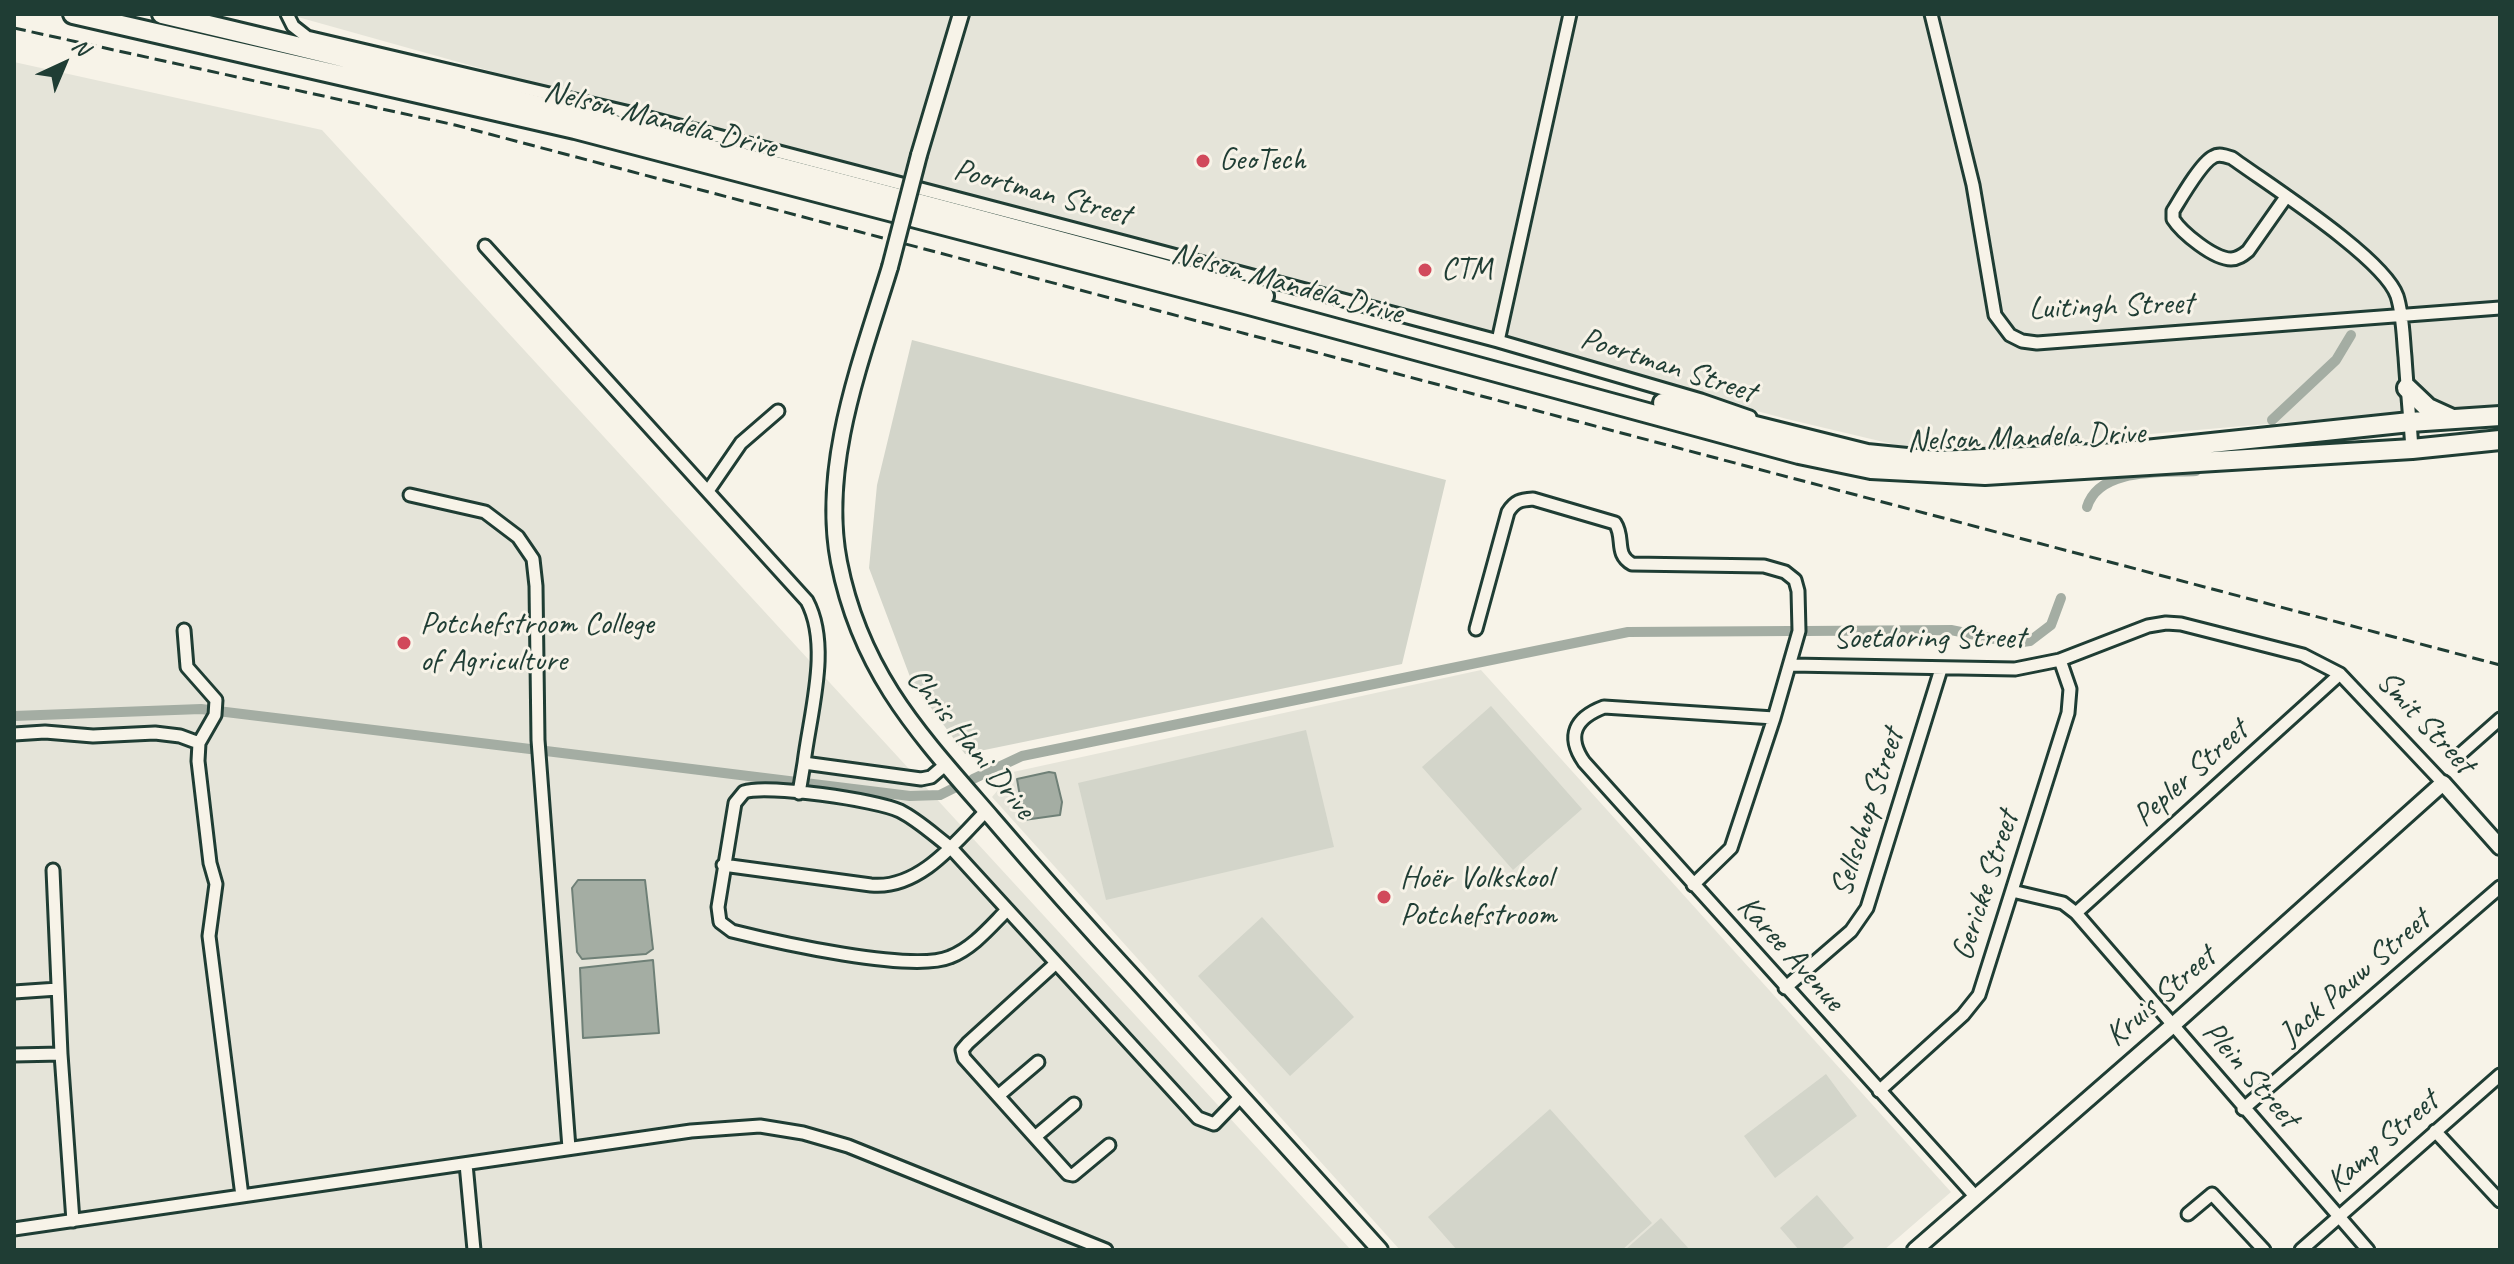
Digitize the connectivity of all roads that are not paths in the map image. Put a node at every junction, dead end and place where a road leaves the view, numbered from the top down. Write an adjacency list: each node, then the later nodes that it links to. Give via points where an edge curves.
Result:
1 (73, 14): 19 (highway, Nelson Mandela Drive, via 590,132 1871,469 1985,475)
2 (162, 14): 17 (highway, Nelson Mandela Drive, via 937,206)
3 (287, 14): 11 (street, Poortman Street, via 307,37 626,112)
4 (961, 14): 34 (street, Chris Hani Drive, bridge, via 844,432 835,519 839,561 871,658 886,687)
5 (1570, 14): 11 (street)
6 (1931, 14): 10 (street, Luitingh Street, via 1973,185 1991,301 2010,335 2037,343)
7 (2286, 197): 7 (street, via 2232,158 2213,156 2179,201 2173,219 2218,256 2240,258); 10 (street, via 2383,271)
8 (485, 246): 20 (street)
9 (2500, 308): 10 (street, Luitingh Street)
10 (2401, 316): 12 (street)
11 (1498, 341): 17 (street, Poortman Street, via 1713,404)
12 (2407, 388): 15 (highway, via 2428,408); 16 (street)
13 (778, 411): 20 (street, via 741,443)
14 (2500, 416): 15 (highway, Nelson Mandela Drive)
15 (2452, 419): 16 (highway, Nelson Mandela Drive)
16 (2410, 422): 17 (highway, Nelson Mandela Drive, via 2206,445 1992,460 1891,458); 19 (street)
17 (1802, 440)
18 (2500, 440): 19 (highway, Nelson Mandela Drive)
19 (2412, 449)
20 (708, 491): 33 (street, via 797,588 817,623 820,652)
21 (410, 495): 64 (street, via 485,512 518,537 533,559 539,754)
22 (1476, 629): 25 (street, via 1508,512 1513,504 1533,499 1615,523 1620,553 1632,564 1764,566 1785,572 1798,591 1799,631)
23 (184, 630): 31 (street, via 187,667 212,693 215,711)
24 (2060, 660): 26 (street, Soetdoring Street, via 2015,669); 27 (street, Soetdoring Street, via 2166,623 2303,655); 44 (street, Gericke Street, via 2070,689 2068,713)
25 (1791, 665): 26 (street, Soetdoring Street); 28 (street)
26 (1941, 669): 48 (street, Sellschop Street, via 1867,908 1851,931)
27 (2340, 674): 35 (street, Smit Street); 46 (street, Pepler Street)
28 (1774, 718): 42 (street, via 1731,848); 42 (street, Karee Avenue, via 1604,707 1582,719 1575,730 1576,750 1584,762)
29 (2500, 719): 32 (street)
30 (14, 734): 31 (street, via 155,733)
31 (199, 743): 66 (street, via 216,884 209,936)
32 (2457, 757)
33 (804, 763): 34 (street, via 921,779); 36 (street)
34 (945, 765): 37 (street, Chris Hani Drive)
35 (2443, 783): 38 (street, Smit Street); 51 (street, Kruis Street)
36 (800, 786): 39 (street, via 898,810); 40 (street, via 752,789 739,796)
37 (986, 811): 39 (street); 58 (street, Chris Hani Drive)
38 (2500, 847)
39 (951, 848): 40 (street, via 909,879 883,886); 45 (street)
40 (723, 865): 45 (street, via 718,907 725,927 872,957 918,962 948,958)
41 (53, 870): 49 (street)
42 (1693, 885): 48 (street, Karee Avenue)
43 (2500, 887): 60 (street, Jack Pauw Street)
44 (2012, 891): 46 (street, Plein Street, via 2063,903); 56 (street, Gericke Street, via 1973,1005)
45 (1007, 910): 47 (street)
46 (2076, 913): 51 (street, Plein Street)
47 (1055, 964): 57 (street, via 962,1050); 58 (street, via 1204,1123 1214,1124)
48 (1785, 988): 56 (street, Karee Avenue)
49 (58, 989): 50 (street); 52 (street)
50 (14, 992)
51 (2173, 1025): 60 (street, Plein Street); 67 (street, Kruis Street)
52 (61, 1054): 53 (street); 71 (street)
53 (14, 1055)
54 (1038, 1062): 57 (street)
55 (2500, 1075): 61 (street, Kamp Street)
56 (1879, 1091): 67 (street, Karee Avenue)
57 (998, 1096): 62 (street)
58 (1241, 1096): 75 (street, Chris Hani Drive)
59 (1074, 1104): 62 (street)
60 (2243, 1109): 70 (street, Plein Street)
61 (2435, 1131): 68 (street); 70 (street, Kamp Street)
62 (1035, 1137): 63 (street, via 1073,1175)
63 (1109, 1145)
64 (569, 1148): 65 (street); 74 (street, via 734,1126 779,1128 889,1161)
65 (466, 1164): 66 (street); 73 (street)
66 (242, 1196): 71 (street)
67 (1975, 1196): 76 (street, Kruis Street)
68 (2500, 1201)
69 (2188, 1214): 77 (street, via 2212,1194)
70 (2338, 1216): 78 (street, Kamp Street); 79 (street, Plein Street)
71 (73, 1221): 72 (street)
72 (14, 1229)
73 (474, 1250)
74 (1106, 1250)
75 (1380, 1250)
76 (1915, 1250)
77 (2264, 1250)
78 (2301, 1250)
79 (2368, 1250)

